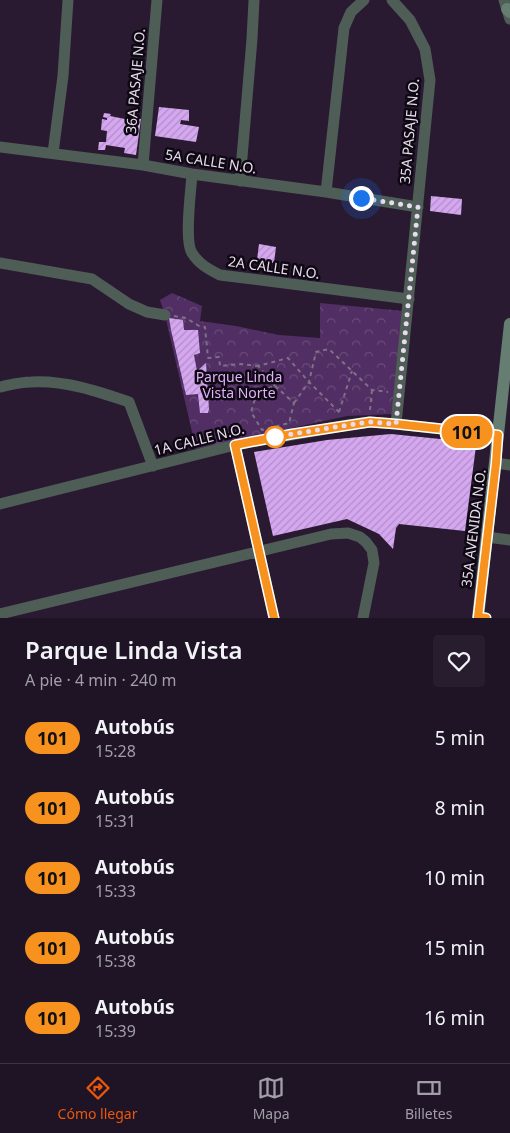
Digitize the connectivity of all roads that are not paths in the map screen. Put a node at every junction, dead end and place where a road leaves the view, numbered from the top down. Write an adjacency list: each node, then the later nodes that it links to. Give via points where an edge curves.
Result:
1 (68, 0): 7 (street, via 63,76)
2 (157, 0): 8 (street, 36A PASAJE N.O.)
3 (254, 0): 10 (street)
4 (364, 0): 11 (street, via 351,12 344,28)
5 (392, 0): 12 (street, 35A PASAJE N.O., via 410,20 425,49 430,80)
6 (0, 147): 7 (street, 5A CALLE N.O.)
7 (52, 153): 8 (street, 5A CALLE N.O.)
8 (143, 165): 9 (street, 5A CALLE N.O.)
9 (192, 174): 10 (street, 5A CALLE N.O.); 14 (street, 2A CALLE N.O., via 188,231 190,252 203,267 220,275)
10 (240, 181): 11 (street, 5A CALLE N.O.)
11 (326, 192): 12 (street, 5A CALLE N.O.)
12 (418, 207): 14 (street, 35A PASAJE N.O.)
13 (0, 263): 15 (street, via 92,279 129,304)
14 (409, 300): 18 (street, 35A PASAJE N.O.)
15 (164, 315)
16 (510, 324): 19 (main road, 35A AVENIDA N.O.)
17 (0, 387): 23 (street, via 30,382 60,383 129,402)
18 (396, 424): 19 (street, 1A CALLE N.O.); 20 (street, 1A CALLE N.O., via 370,422)
19 (498, 435): 21 (main road, 35A AVENIDA N.O.)
20 (235, 445): 23 (street, 1A CALLE N.O.); 27 (street)
21 (496, 463): 22 (street); 25 (main road, 35A AVENIDA N.O.)
22 (510, 465)
23 (152, 466): 24 (street, 1A CALLE N.O.)
24 (0, 504)
25 (487, 537): 26 (street); 32 (main road, 35A AVENIDA N.O.)
26 (510, 540)
27 (258, 551): 28 (street); 30 (street); 31 (street, via 331,534 348,533 360,537 372,550 374,563)
28 (0, 614): 29 (street)
29 (1, 618)
30 (274, 618)
31 (363, 618)
32 (481, 618)

